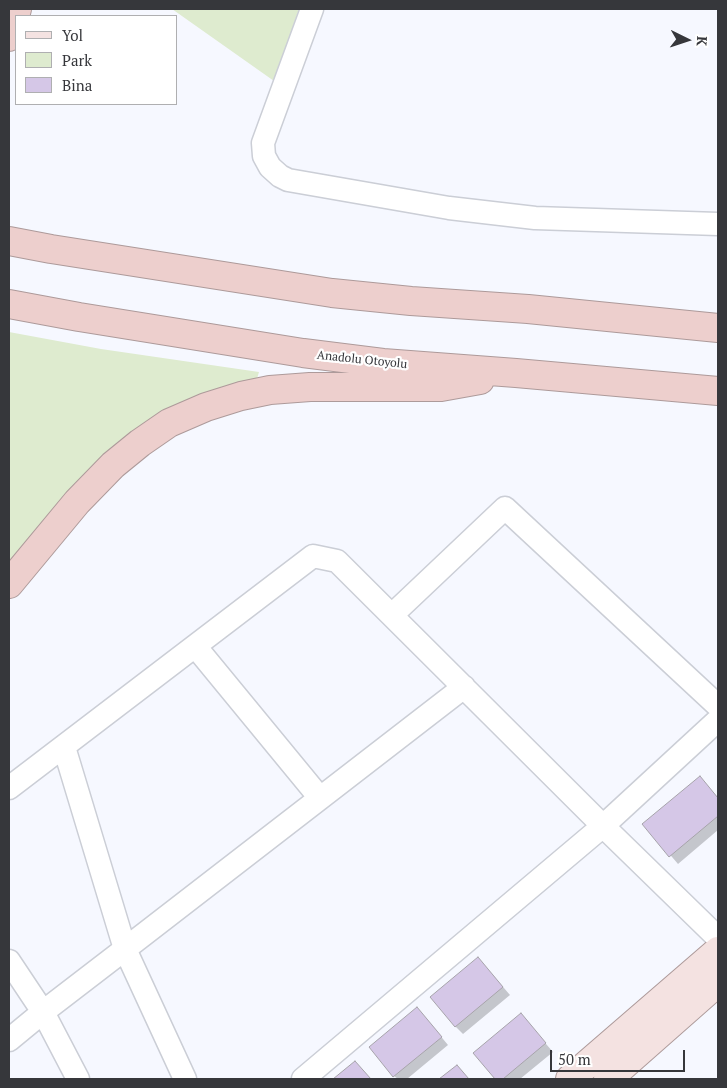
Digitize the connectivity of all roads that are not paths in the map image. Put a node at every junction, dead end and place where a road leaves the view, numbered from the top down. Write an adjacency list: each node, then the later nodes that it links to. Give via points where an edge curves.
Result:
1 (312, 9): 4 (street, via 263,143 264,156 280,176 449,208 535,218)
2 (15, 16): 3 (highway)
3 (9, 37)
4 (718, 224)
5 (9, 241): 7 (highway, via 332,293)
6 (9, 304): 8 (highway, Anadolu Otoyolu, via 303,353)
7 (718, 328)
8 (516, 373): 9 (highway, Anadolu Otoyolu); 10 (highway, via 441,387 270,390 206,406 169,423 113,465 77,502)
9 (718, 391)
10 (9, 584)
11 (392, 615): 12 (street, via 337,560 313,556); 13 (street); 14 (street, via 506,508)
12 (195, 646): 16 (street); 18 (street)
13 (464, 687): 18 (street); 19 (street)
14 (718, 706)
15 (718, 720): 19 (street)
16 (64, 747): 17 (street); 21 (street)
17 (9, 788)
18 (320, 798): 21 (street)
19 (603, 826): 20 (street); 29 (street)
20 (718, 938)
21 (125, 950): 25 (street); 28 (street)
22 (718, 951): 30 (main road)
23 (9, 961): 25 (street)
24 (718, 982): 31 (main road)
25 (43, 1012): 26 (street); 27 (street)
26 (9, 1040)
27 (78, 1079)
28 (185, 1079)
29 (303, 1079)
30 (570, 1079)
31 (608, 1079)

